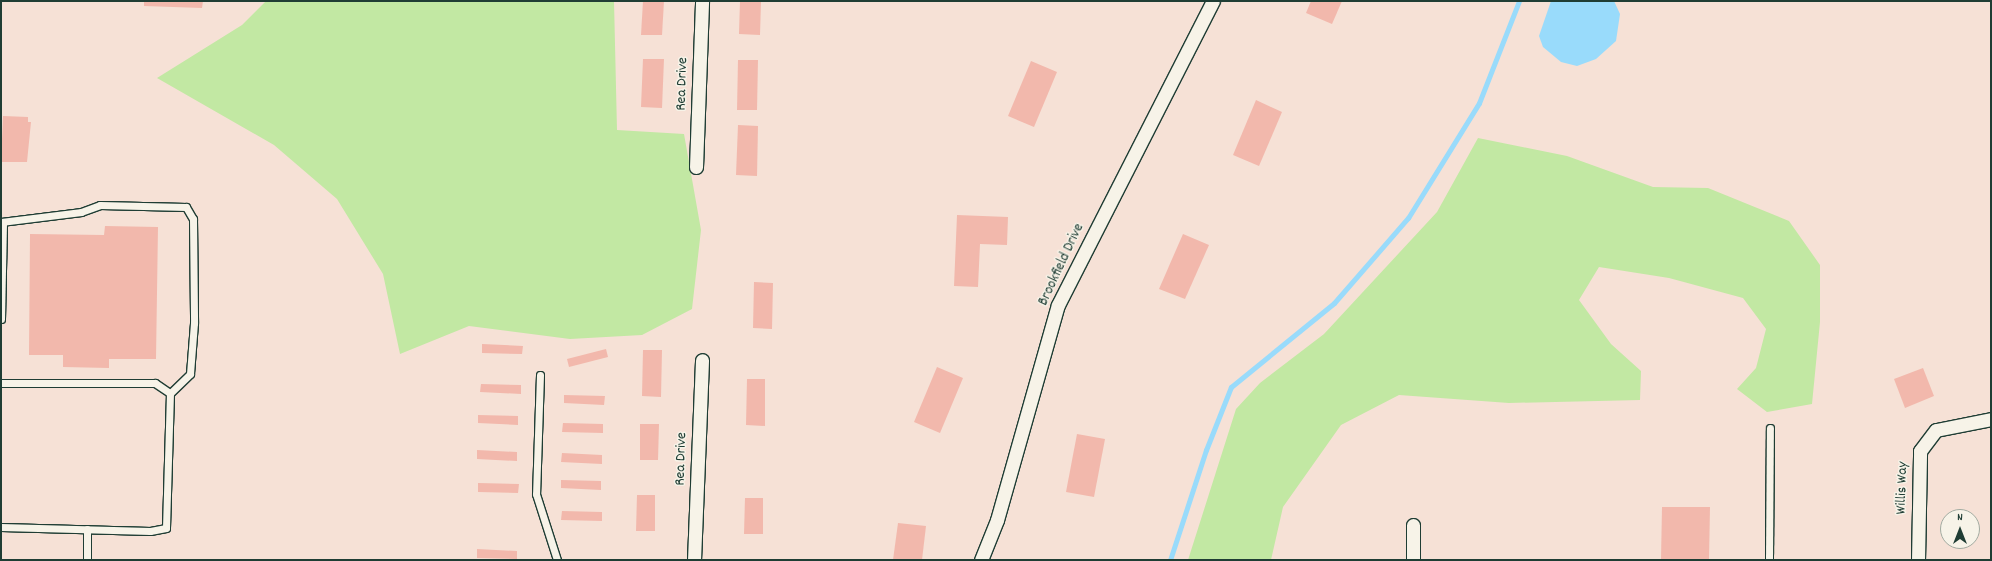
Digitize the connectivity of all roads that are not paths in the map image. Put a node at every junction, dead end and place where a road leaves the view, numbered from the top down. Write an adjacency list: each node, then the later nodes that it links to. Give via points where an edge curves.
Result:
1 (702, 1): 3 (street, Rea Drive)
2 (1213, 1): 18 (street, Brookfield Drive, via 1058,305 997,520)
3 (696, 167)
4 (2, 222): 5 (lane); 9 (lane, via 81,212 100,205 186,207 193,218 194,323 190,374)
5 (1, 318)
6 (702, 360): 17 (street, Rea Drive)
7 (540, 375): 16 (lane, via 536,494)
8 (1, 382): 9 (lane, via 155,383)
9 (170, 393): 14 (lane, via 166,528)
10 (1991, 419): 21 (street, Willis Way, via 1936,430 1920,451)
11 (1770, 428): 20 (lane)
12 (1413, 525): 19 (street)
13 (1, 527): 14 (lane)
14 (87, 529): 15 (lane)
15 (87, 560)
16 (557, 560)
17 (694, 560)
18 (981, 560)
19 (1413, 560)
20 (1769, 560)
21 (1918, 560)

